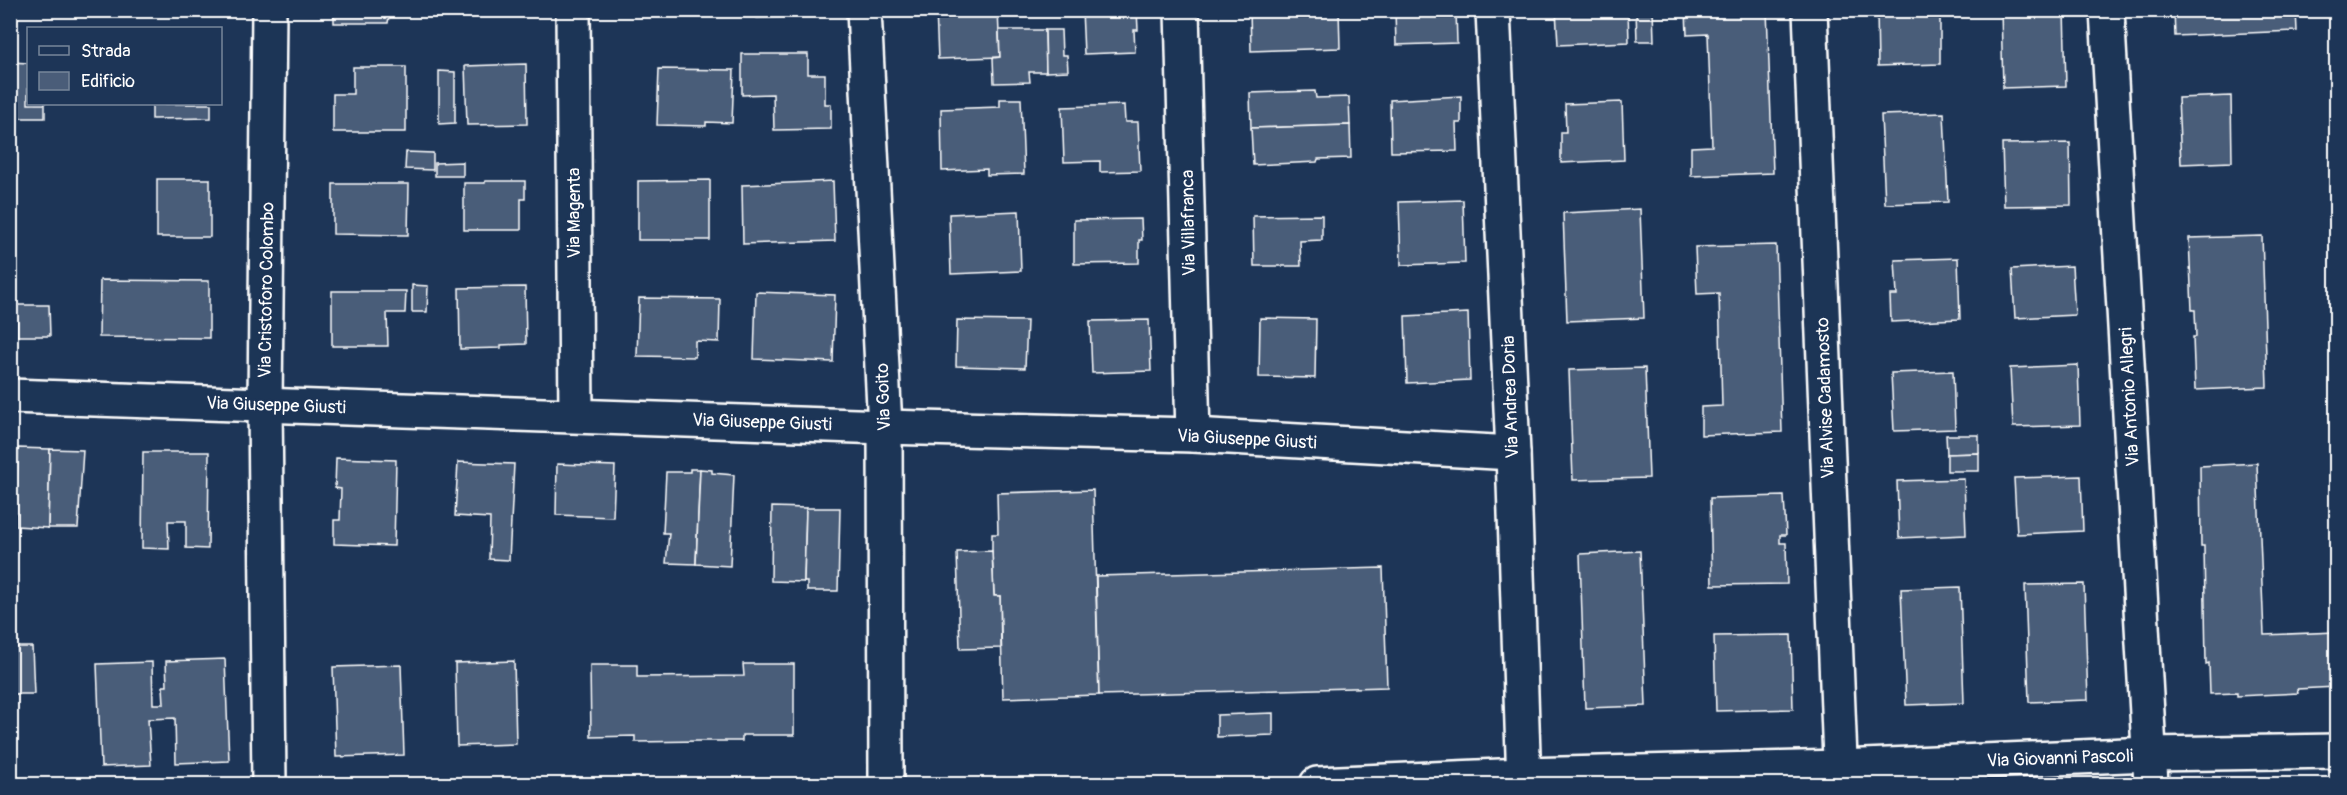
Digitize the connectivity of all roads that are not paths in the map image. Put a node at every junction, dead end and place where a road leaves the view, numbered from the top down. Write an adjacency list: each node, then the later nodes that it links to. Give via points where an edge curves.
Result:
1 (269, 10): 9 (street, Via Cristoforo Colombo)
2 (573, 10): 10 (street, Via Magenta)
3 (864, 10): 11 (street, Via Goito)
4 (1182, 10): 12 (street, Via Villafranca)
5 (1493, 10): 13 (street, Via Andrea Doria)
6 (1810, 10): 16 (street, Via Alvise Cadamosto)
7 (2107, 10): 15 (street, Via Antonio Allegri)
8 (10, 396): 9 (street, Via Giuseppe Giusti)
9 (265, 404): 10 (street, Via Giuseppe Giusti); 18 (street, Via Cristoforo Colombo)
10 (576, 415): 11 (street, Via Giuseppe Giusti)
11 (885, 427): 12 (street, Via Giuseppe Giusti); 19 (street, Via Goito)
12 (1193, 435): 13 (street, Via Giuseppe Giusti)
13 (1513, 453): 17 (street, Via Andrea Doria)
14 (2337, 751): 15 (street, Via Giovanni Pascoli)
15 (2151, 769): 16 (street, Via Giovanni Pascoli)
16 (1840, 776): 17 (street, Via Giovanni Pascoli)
17 (1523, 780): 20 (street, Via Giovanni Pascoli)
18 (269, 784)
19 (886, 784)
20 (1317, 784)

